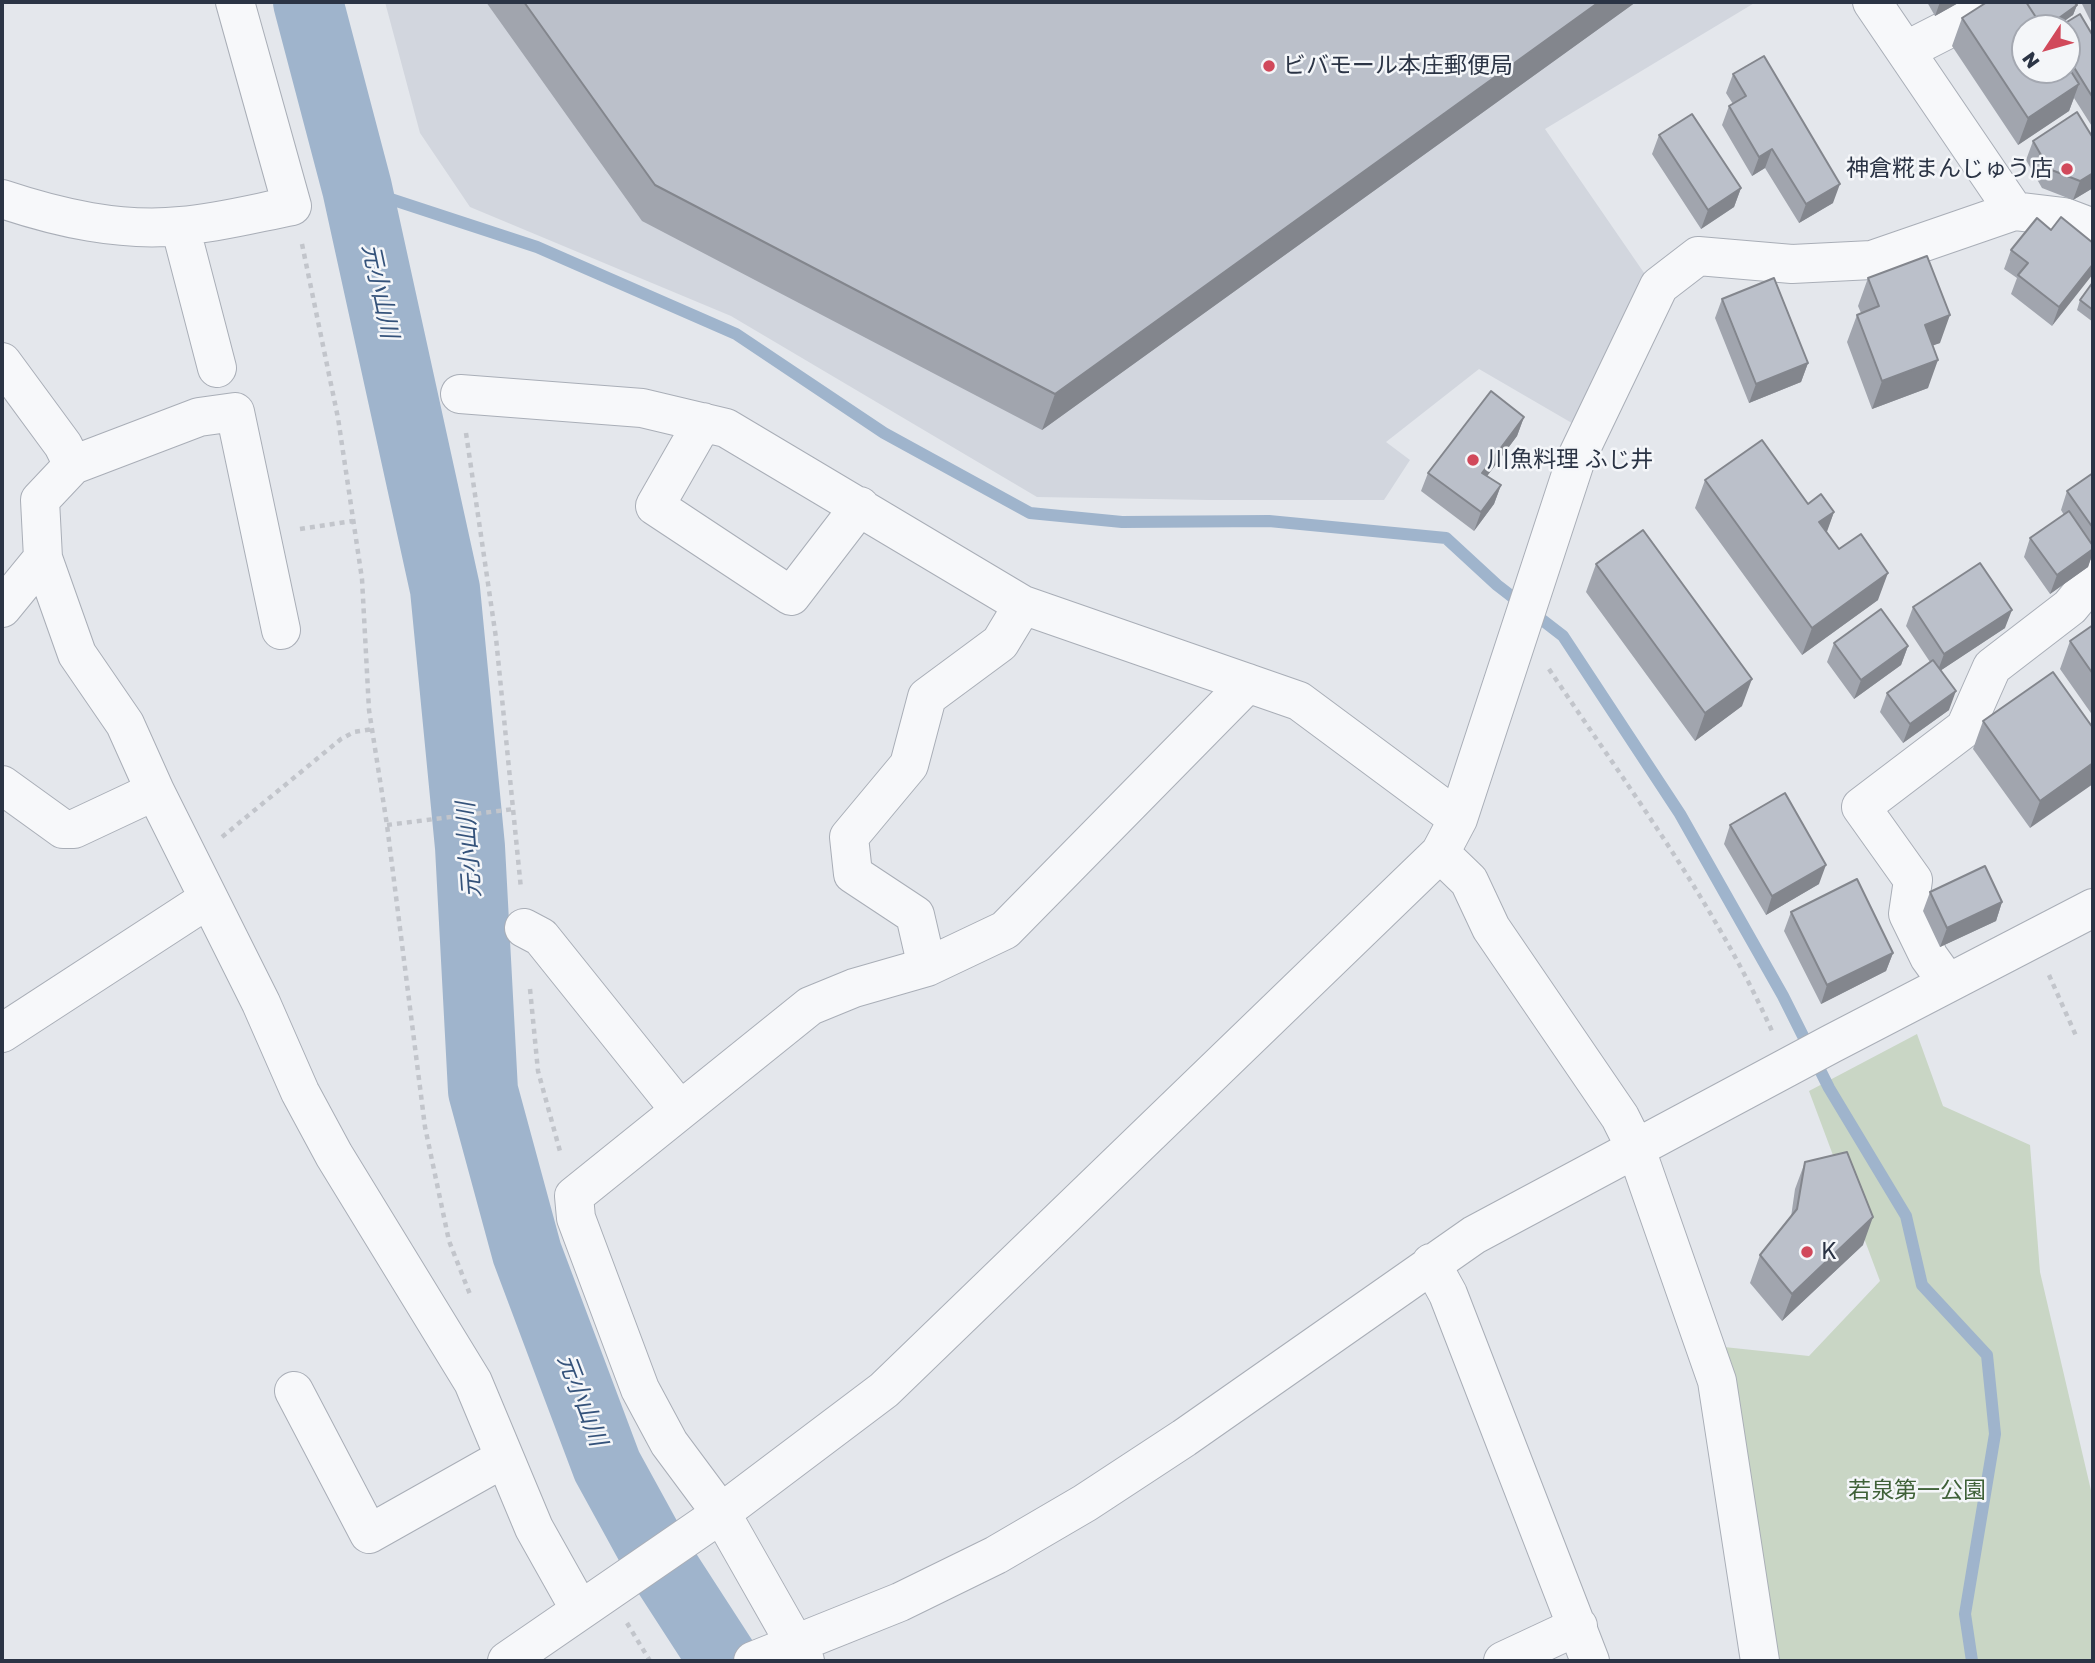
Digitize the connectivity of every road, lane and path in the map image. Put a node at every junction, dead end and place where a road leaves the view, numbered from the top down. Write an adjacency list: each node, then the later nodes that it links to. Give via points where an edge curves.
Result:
1 (235, 2): 6 (street)
2 (1872, 2): 4 (street)
3 (2001, 2): 4 (street)
4 (1907, 50): 7 (street)
5 (2, 200): 8 (street, via 56,217)
6 (292, 206): 8 (street); 16 (path, via 320,320)
7 (2014, 211): 9 (street, via 2064,216); 23 (street, via 1872,260 1792,264 1698,256 1660,286 1576,458)
8 (180, 226): 11 (street)
9 (2093, 226)
10 (2, 362): 14 (street)
11 (217, 368)
12 (460, 394): 13 (street, via 642,408); 28 (path, via 496,638)
13 (703, 422): 15 (street, via 726,428); 15 (street, via 655,506 791,596)
14 (73, 465): 17 (street, via 199,417 236,412); 18 (street, via 40,500)
15 (860, 506): 20 (street)
16 (353, 521): 17 (path); 25 (path)
17 (261, 534): 22 (street)
18 (43, 558): 21 (street); 27 (street, via 77,654 125,724)
19 (2093, 579): 38 (street, via 2070,607 1992,667 1965,729 1861,807 1913,880 1908,914)
20 (1023, 605): 24 (street); 37 (street, via 1000,643 927,697 909,765 849,837 853,874 915,915)
21 (2, 608)
22 (281, 630)
23 (1520, 633): 29 (street); 41 (path, via 1533,644 1695,887)
24 (1248, 682): 29 (street, via 1299,701); 37 (street, via 1006,930)
25 (373, 729): 30 (path); 32 (path, via 341,739)
26 (2, 785): 27 (street, via 63,829 74,829)
27 (155, 791): 32 (street)
28 (514, 808): 30 (path); 35 (path)
29 (1458, 819): 31 (street)
30 (387, 825): 46 (path, via 425,1127 449,1241)
31 (1440, 853): 43 (street, via 1469,881 1492,928 1620,1117); 49 (street, via 884,1390)
32 (190, 860): 33 (street)
33 (208, 899): 39 (street); 48 (street, via 300,1092 377,1229 460,1356)
34 (2093, 908): 36 (street)
35 (524, 928): 42 (street, via 541,937); 44 (path, via 538,1071)
36 (2034, 939): 38 (street); 40 (path)
37 (927, 967): 42 (street, via 810,1006)
38 (1947, 982): 41 (street)
39 (2, 1033)
40 (2077, 1038)
41 (1790, 1066): 43 (street)
42 (679, 1109): 44 (street)
43 (1636, 1149): 45 (street, via 1474,1235); 58 (street, via 1717,1381)
44 (574, 1196): 49 (street, via 576,1218 640,1389)
45 (1431, 1263): 52 (street, via 1448,1294); 53 (street, via 1084,1503 984,1561)
46 (472, 1301)
47 (294, 1391): 48 (street, via 369,1534)
48 (504, 1458): 51 (street, via 534,1528)
49 (715, 1518): 50 (street); 53 (street)
50 (620, 1603): 51 (street); 55 (path)
51 (580, 1610): 54 (street)
52 (1578, 1626): 56 (street); 57 (street)
53 (784, 1654)
54 (507, 1661)
55 (650, 1661)
56 (1503, 1661)
57 (1590, 1661)
58 (1760, 1661)

